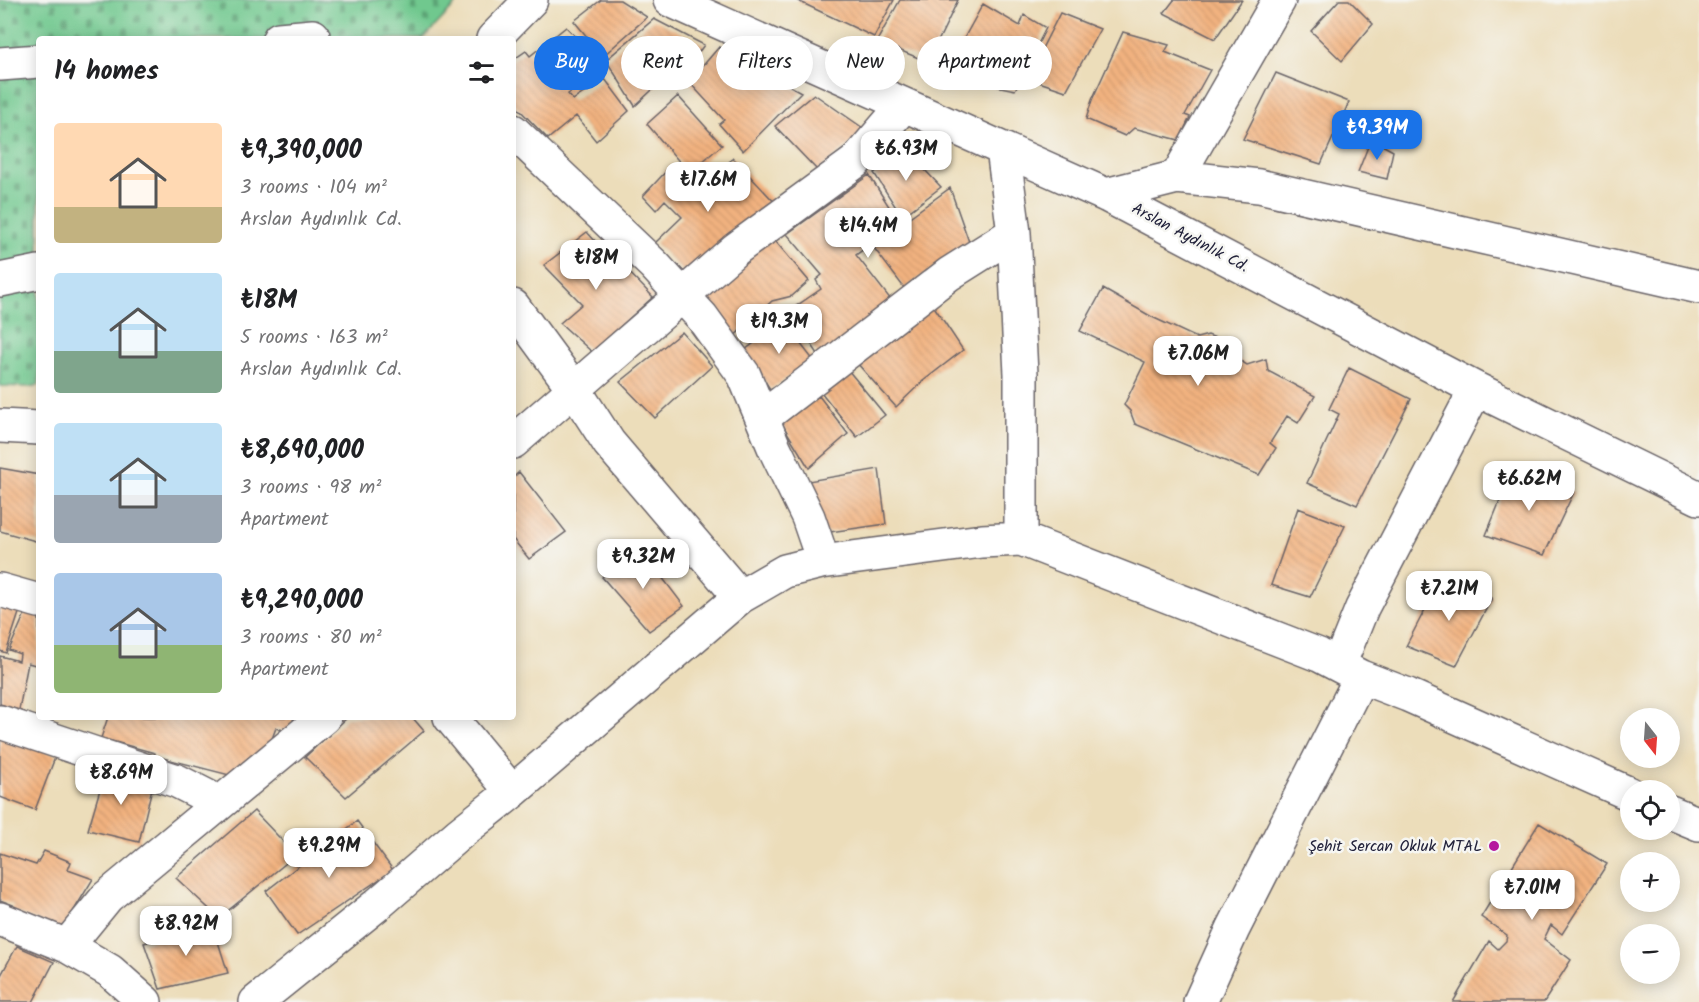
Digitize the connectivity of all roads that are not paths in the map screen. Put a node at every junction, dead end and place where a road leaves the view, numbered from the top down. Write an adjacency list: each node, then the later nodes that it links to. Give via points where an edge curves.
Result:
1 (531, 0): 4 (street)
2 (670, 0): 7 (street, Arslan Aydınlık Cd.)
3 (1279, 0): 10 (street)
4 (496, 36)
5 (36, 61): 6 (street)
6 (0, 64)
7 (904, 105): 9 (street, Arslan Aydınlık Cd.); 16 (street, via 855,162 736,249)
8 (516, 134): 16 (street, via 654,265)
9 (1003, 149): 11 (street, Arslan Aydınlık Cd.); 12 (street)
10 (1177, 177): 11 (street); 15 (street, via 1259,186)
11 (1106, 195): 19 (street, Arslan Aydınlık Cd.)
12 (1014, 233): 20 (street, via 949,274); 25 (street, via 1021,374)
13 (36, 273): 14 (street)
14 (0, 280)
15 (1699, 287)
16 (682, 297): 18 (street); 20 (street, via 702,316 744,375)
17 (516, 310): 18 (street)
18 (574, 389): 23 (street); 28 (street, via 609,443)
19 (1476, 389): 24 (street, Arslan Aydınlık Cd.); 30 (street, via 1362,608)
20 (762, 418): 26 (street, via 808,517)
21 (0, 426): 22 (street)
22 (36, 428)
23 (516, 439)
24 (1699, 498)
25 (1021, 539): 26 (street); 30 (street, via 1319,655)
26 (821, 562): 28 (street, via 785,571)
27 (0, 590): 29 (street)
28 (740, 597): 35 (street)
29 (36, 600)
30 (1350, 671): 34 (street); 43 (street)
31 (320, 720): 36 (street)
32 (452, 720): 35 (street)
33 (0, 722): 36 (street, via 177,781)
34 (1620, 790)
35 (512, 792): 42 (street)
36 (220, 803): 40 (street, via 107,897)
37 (1680, 816): 38 (street)
38 (1699, 824)
39 (0, 919): 40 (street)
40 (67, 946): 41 (street, via 110,971)
41 (145, 1002)
42 (256, 1002)
43 (1200, 1002)

